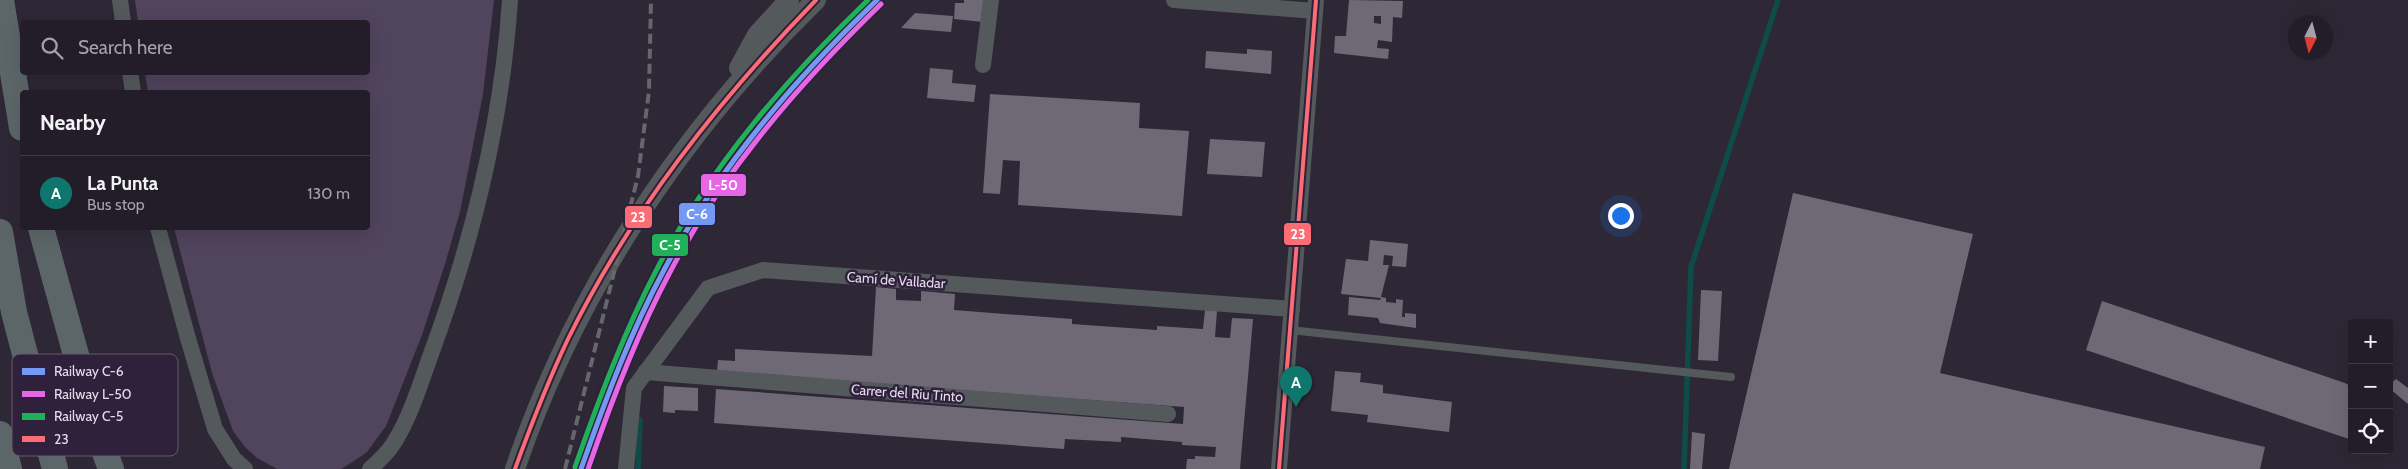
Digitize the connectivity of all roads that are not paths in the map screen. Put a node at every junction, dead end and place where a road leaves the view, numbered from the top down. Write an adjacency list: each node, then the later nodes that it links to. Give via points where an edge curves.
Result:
1 (1, 0): 14 (highway)
2 (120, 0): 9 (street)
3 (510, 0): 32 (street, via 496,114 484,175 454,287 424,373 395,442)
4 (789, 0): 13 (street, via 758,35)
5 (816, 0): 13 (street)
6 (991, 0): 10 (street)
7 (1174, 0): 8 (street)
8 (1315, 5): 18 (street)
9 (123, 20)
10 (983, 65)
11 (130, 75): 12 (street)
12 (133, 90)
13 (719, 104): 33 (street, via 652,194 593,289 546,389)
14 (20, 116)
15 (41, 230): 21 (highway)
16 (159, 230): 31 (street, via 215,429 229,452)
17 (0, 232): 20 (highway)
18 (1292, 309): 19 (street); 22 (street, Camí de Valladar, via 763,270 708,288)
19 (1290, 330): 23 (lane); 35 (street)
20 (25, 354)
21 (75, 354)
22 (645, 372): 24 (street, Carrer del Riu Tinto); 34 (street, Camí de Valladar, via 634,388)
23 (1731, 377)
24 (1168, 414)
25 (0, 434): 28 (highway)
26 (51, 456): 29 (highway)
27 (106, 456): 30 (highway)
28 (9, 469)
29 (54, 469)
30 (111, 469)
31 (245, 469)
32 (370, 469)
33 (515, 469)
34 (626, 469)
35 (1279, 469)

